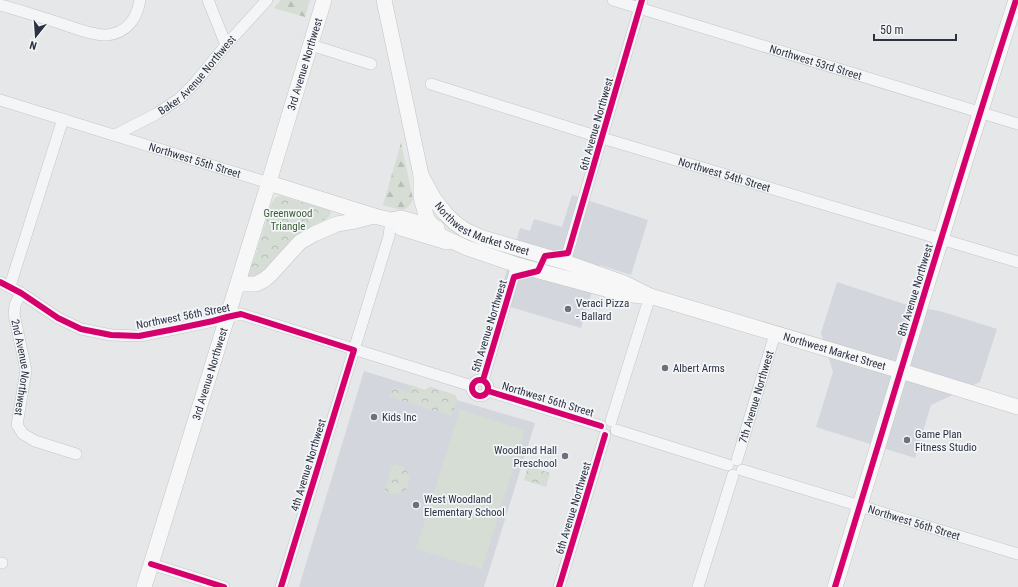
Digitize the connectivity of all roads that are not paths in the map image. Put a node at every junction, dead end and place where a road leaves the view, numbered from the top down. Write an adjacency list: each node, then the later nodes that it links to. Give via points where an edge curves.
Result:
1 (140, 0): 9 (street, via 137,14 131,23 107,35)
2 (208, 0): 10 (street)
3 (267, 0): 10 (street, Baker Avenue Northwest)
4 (324, 0): 11 (main road, 3rd Avenue Northwest)
5 (384, 0): 20 (main road, Northwest Market Street)
6 (613, 0): 8 (street, Northwest 53rd Street)
7 (1016, 0): 15 (main road, 8th Avenue Northwest)
8 (641, 4): 15 (street, Northwest 53rd Street); 19 (street, 6th Avenue Northwest)
9 (0, 5)
10 (226, 45): 18 (street, Baker Avenue Northwest, via 179,99)
11 (311, 45): 12 (street); 21 (main road, 3rd Avenue Northwest)
12 (371, 64)
13 (431, 84): 19 (street, Northwest 54th Street)
14 (0, 100): 16 (street, Northwest 55th Street)
15 (980, 113): 17 (street, Northwest 53rd Street); 25 (main road, 8th Avenue Northwest)
16 (63, 119): 18 (street, Northwest 55th Street); 31 (street)
17 (1018, 124)
18 (115, 135): 21 (street, Northwest 55th Street)
19 (602, 138): 25 (street, Northwest 54th Street); 28 (street, 6th Avenue Northwest)
20 (421, 176): 24 (main road, Northwest Market Street, via 421,197 427,219); 26 (main road, Northwest Market Street, via 434,199 454,222 465,230)
21 (269, 183): 22 (main road, Northwest 55th Street); 32 (main road, 3rd Avenue Northwest)
22 (374, 216): 23 (main road, Northwest 55th Street); 32 (main road, via 337,224 314,234 300,242 264,280 256,284)
23 (391, 220): 24 (main road, Northwest 55th Street, via 401,218); 27 (main road, Northwest 55th Street, via 400,228); 37 (street, 4th Avenue Northwest, via 389,236)
24 (434, 227): 26 (main road, Northwest 55th Street, via 469,240); 27 (main road, Northwest Market Street, via 441,236)
25 (941, 239): 29 (street, Northwest 54th Street); 38 (main road, 8th Avenue Northwest)
26 (497, 242): 28 (main road, Northwest Market Street)
27 (467, 248): 30 (main road, Northwest Market Street)
28 (565, 262): 34 (main road, Northwest Market Street, via 624,283)
29 (1018, 262)
30 (517, 265): 34 (main road, Northwest Market Street, via 624,294); 39 (street, 5th Avenue Northwest)
31 (5, 284): 33 (street, Northwest 56th Street)
32 (238, 284): 35 (main road, 3rd Avenue Northwest)
33 (21, 293): 35 (street, Northwest 56th Street, via 75,327 111,335 139,336); 44 (street, 2nd Avenue Northwest, via 14,305 14,314 26,370 17,425 23,434 35,441)
34 (650, 296): 36 (main road, Northwest Market Street); 43 (street, 6th Avenue Northwest)
35 (227, 316): 37 (street, Northwest 56th Street, via 241,314); 48 (main road, 3rd Avenue Northwest)
36 (775, 334): 38 (main road, Northwest Market Street); 45 (street, 7th Avenue Northwest)
37 (354, 350): 40 (street, Northwest 56th Street); 51 (street, 4th Avenue Northwest)
38 (901, 371): 42 (main road, Northwest Market Street); 46 (main road, 8th Avenue Northwest)
39 (483, 380): 40 (street, via 476,381); 41 (street, via 488,386)
40 (472, 386): 41 (street, via 474,394 479,396 485,395)
41 (488, 391): 43 (street, Northwest 56th Street)
42 (1018, 407)
43 (608, 428): 45 (street, Northwest 56th Street); 52 (street, 6th Avenue Northwest)
44 (76, 454)
45 (735, 467): 46 (street, Northwest 56th Street); 53 (street, 7th Avenue Northwest)
46 (860, 506): 47 (street, Northwest 56th Street); 54 (main road, 8th Avenue Northwest)
47 (1018, 554)
48 (151, 564): 49 (main road, 3rd Avenue Northwest); 50 (street)
49 (144, 587)
50 (224, 587)
51 (281, 587)
52 (559, 587)
53 (698, 587)
54 (835, 587)

